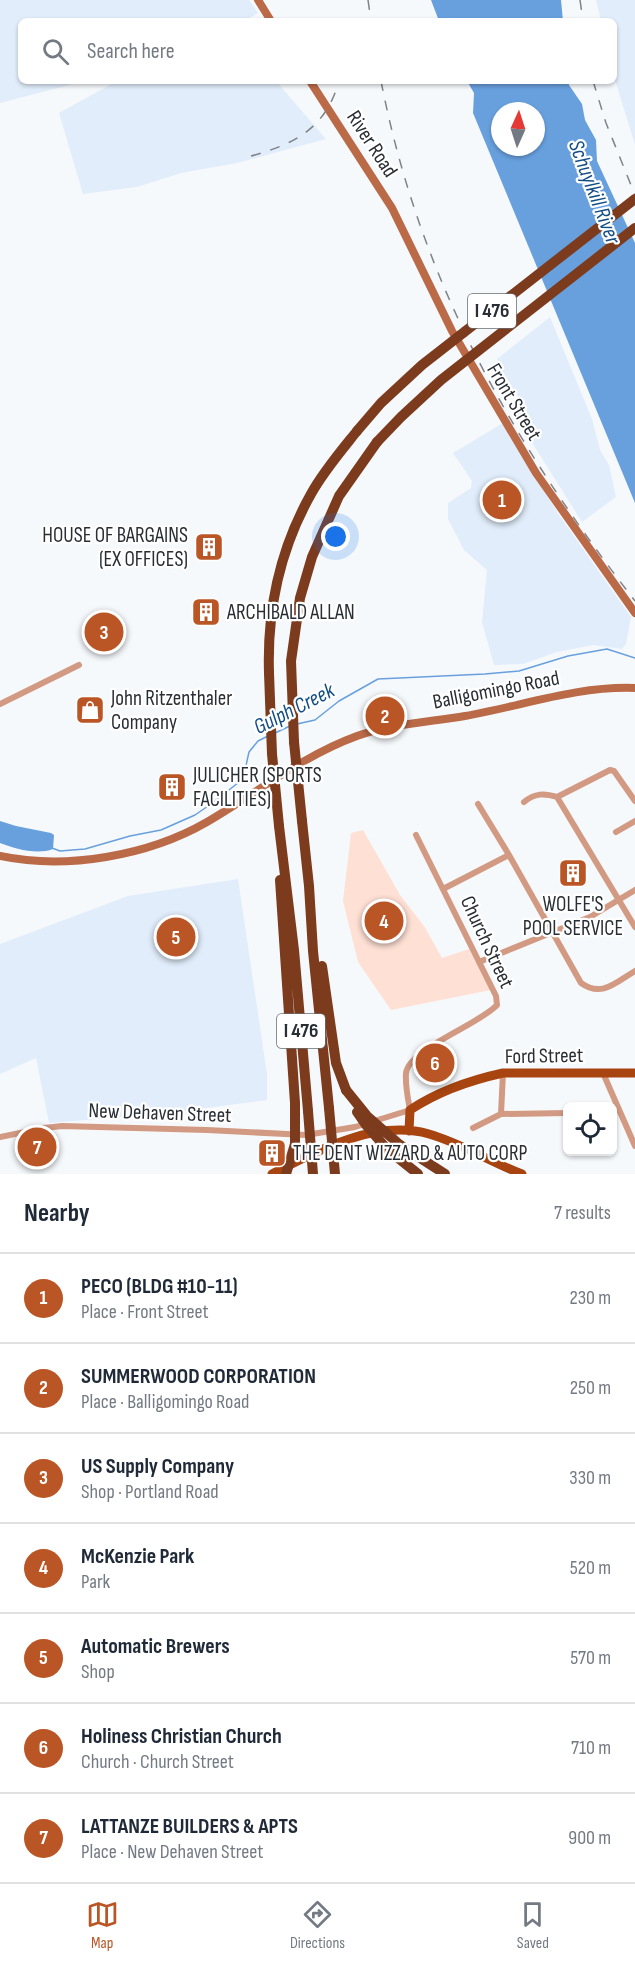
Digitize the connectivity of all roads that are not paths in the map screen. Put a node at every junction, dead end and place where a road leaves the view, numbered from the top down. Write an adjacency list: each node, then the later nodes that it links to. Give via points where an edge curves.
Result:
1 (258, 0): 2 (street)
2 (269, 18)
3 (312, 84): 4 (street, River Road)
4 (384, 196): 7 (street, Front Street, via 452,331 536,473)
5 (635, 199): 16 (highway, I 476, bridge, via 423,365 381,403 311,494 280,567 269,628 272,754)
6 (635, 228): 21 (highway, I 476, bridge, via 401,417 377,442 339,496 300,598 291,661 294,742)
7 (635, 613)
8 (79, 664): 10 (street)
9 (635, 688): 20 (street, Balligomingo Road, via 585,690 358,736 281,774 193,830 129,852 51,862)
10 (0, 704)
11 (557, 797): 12 (street, via 610,770); 13 (street, via 531,796); 24 (street)
12 (635, 801)
13 (524, 802)
14 (478, 804): 19 (street)
15 (635, 821): 17 (street)
16 (279, 826): 43 (highway, bridge, via 280,902 295,1102 295,1144); 44 (highway, I 476, bridge)
17 (616, 832)
18 (416, 835): 22 (street, Church Street)
19 (509, 855): 22 (street); 26 (street)
20 (0, 856)
21 (309, 886): 32 (highway, via 336,1063); 45 (highway, I 476, bridge)
22 (443, 889): 27 (street, Church Street)
23 (635, 890): 24 (street)
24 (618, 900): 25 (street); 26 (street)
25 (635, 927)
26 (554, 933): 27 (street); 28 (street, via 580,983 592,989 607,988)
27 (479, 962): 33 (street, Church Street, via 497,1005 442,1039 408,1066)
28 (635, 971)
29 (503, 1073): 30 (main road, Ford Street); 33 (main road, Ford Street, via 450,1090); 36 (street)
30 (603, 1073): 31 (main road, Ford Street); 34 (street)
31 (635, 1073)
32 (346, 1090): 46 (highway, bridge, via 366,1125 387,1149); 47 (highway, bridge, via 367,1116 400,1145)
33 (410, 1110): 38 (main road, Church Street); 39 (street, Ford Street)
34 (620, 1112): 41 (street)
35 (563, 1113): 36 (street)
36 (501, 1114): 37 (street)
37 (473, 1128)
38 (409, 1131): 42 (main road, via 354,1137); 48 (main road, via 443,1139)
39 (321, 1134): 40 (street, New Dehaven Street, via 62,1126)
40 (0, 1137)
41 (635, 1146)
42 (272, 1174)
43 (286, 1174)
44 (313, 1174)
45 (334, 1174)
46 (418, 1174)
47 (445, 1174)
48 (522, 1174)

